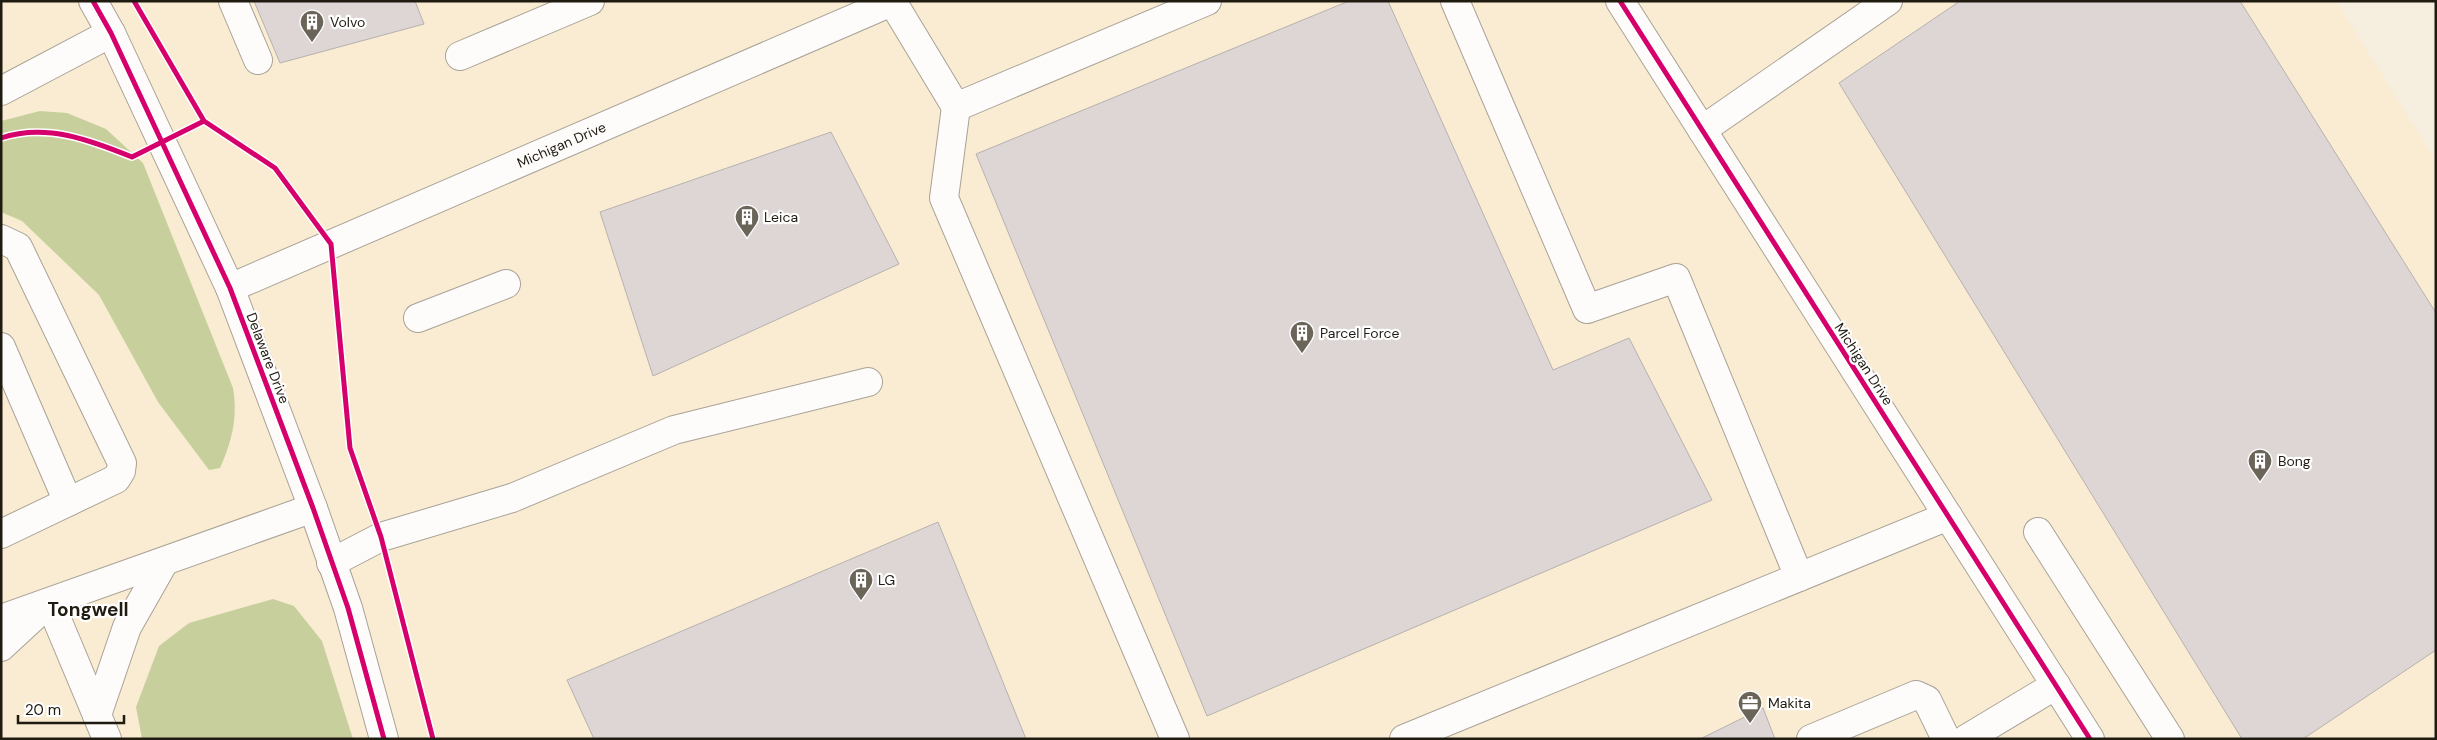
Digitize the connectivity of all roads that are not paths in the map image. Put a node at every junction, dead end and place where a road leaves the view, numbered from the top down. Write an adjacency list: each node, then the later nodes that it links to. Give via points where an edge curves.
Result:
1 (92, 1): 9 (street, Delaware Drive)
2 (233, 1): 11 (street)
3 (590, 1): 10 (street)
4 (893, 1): 13 (street); 17 (street, Michigan Drive)
5 (1207, 1): 13 (street)
6 (1455, 1): 28 (street, via 1587,309 1676,278)
7 (1620, 1): 14 (street, Michigan Drive)
8 (1888, 1): 14 (street)
9 (111, 33): 12 (street); 17 (street, Delaware Drive)
10 (460, 56)
11 (258, 60)
12 (1, 91)
13 (956, 107): 35 (street, via 944,198)
14 (1702, 130): 23 (street, Michigan Drive)
15 (1, 239): 21 (street, via 18,247 122,463 116,479)
16 (506, 284): 18 (street)
17 (230, 288): 22 (street, Delaware Drive)
18 (418, 318)
19 (1, 347): 21 (street)
20 (868, 382): 27 (street, via 674,430 512,498 381,537)
21 (68, 502): 25 (street)
22 (313, 508): 26 (street); 27 (street, Delaware Drive)
23 (1948, 516): 28 (street); 32 (street, Michigan Drive)
24 (2038, 532): 41 (street)
25 (1, 534)
26 (164, 562): 29 (street); 33 (street, via 127,627)
27 (331, 563): 34 (street, Delaware Drive, via 348,608)
28 (1799, 577): 36 (street)
29 (50, 602): 30 (street); 31 (street); 33 (street)
30 (1, 619)
31 (1, 647)
32 (2056, 685): 39 (street); 40 (street, Michigan Drive)
33 (102, 727)
34 (384, 739)
35 (1174, 739)
36 (1404, 739)
37 (1811, 739): 38 (street, via 1916,695 1927,700)
38 (1946, 739)
39 (1966, 739)
40 (2090, 739)
41 (2170, 739)

